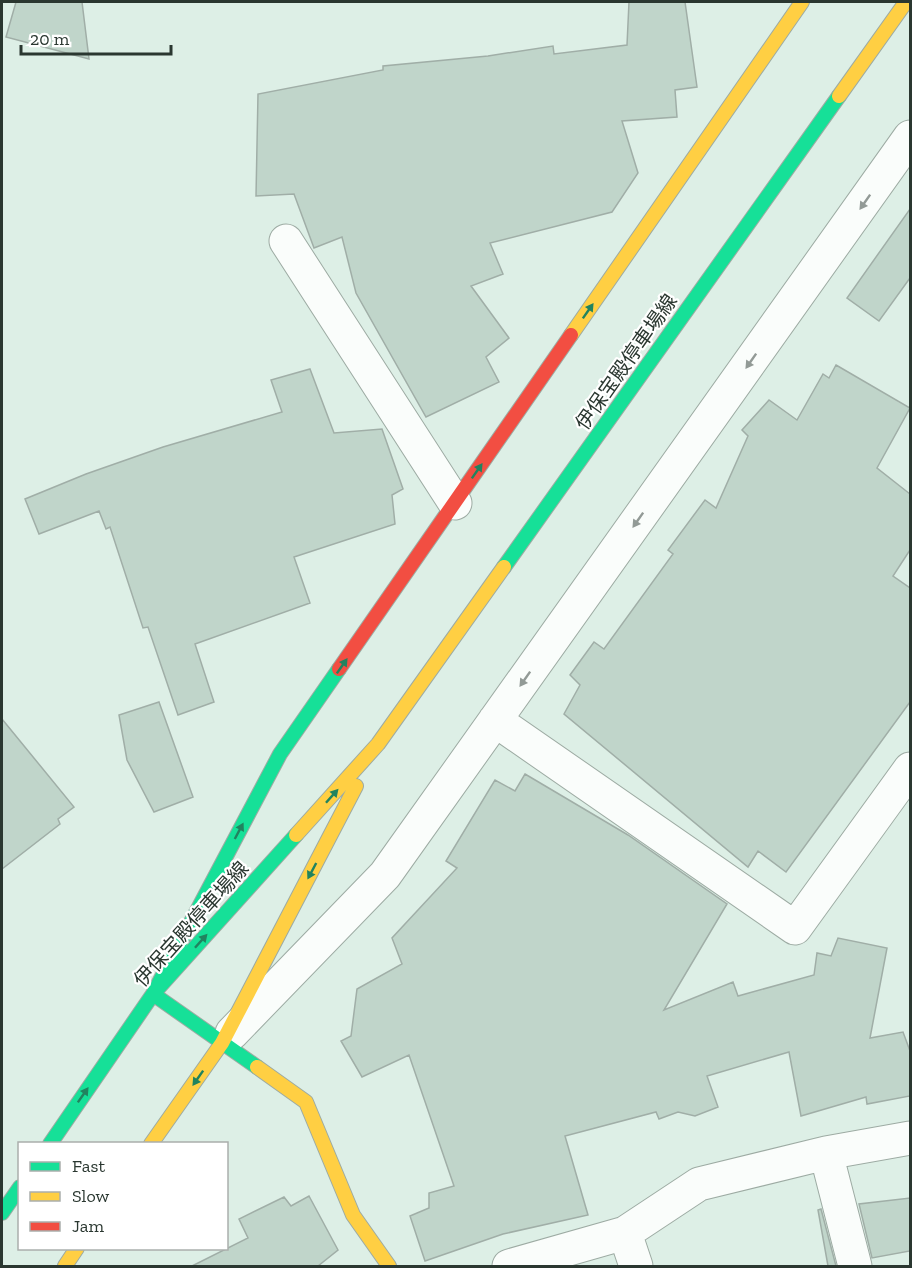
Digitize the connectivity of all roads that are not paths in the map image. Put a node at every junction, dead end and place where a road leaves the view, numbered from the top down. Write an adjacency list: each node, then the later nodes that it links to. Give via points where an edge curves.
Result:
1 (802, 2): 5 (main road, one-way to 1)
2 (906, 2): 7 (main road, 伊保宝殿停車場線)
3 (905, 157): 6 (street, one-way to 6)
4 (286, 241): 5 (street)
5 (455, 503): 9 (main road, one-way to 5, via 280,754)
6 (495, 720): 8 (street, via 795,928); 10 (street, via 385,875)
7 (378, 744): 9 (main road, 伊保宝殿停車場線, one-way to 7); 10 (main road, 伊保宝殿停車場線, one-way to 10)
8 (910, 769)
9 (153, 994): 10 (main road); 12 (main road, 伊保宝殿停車場線, one-way to 9)
10 (222, 1043): 13 (main road, 伊保宝殿停車場線, one-way to 13); 20 (main road, via 306,1102 353,1215)
11 (910, 1138): 14 (street)
12 (51, 1142)
13 (152, 1142)
14 (826, 1153): 17 (street, via 699,1184); 23 (street)
15 (18, 1190): 16 (main road)
16 (2, 1213)
17 (625, 1233): 21 (street); 22 (street)
18 (76, 1250): 19 (main road)
19 (65, 1266)
20 (389, 1266)
21 (509, 1266)
22 (636, 1266)
23 (855, 1266)

